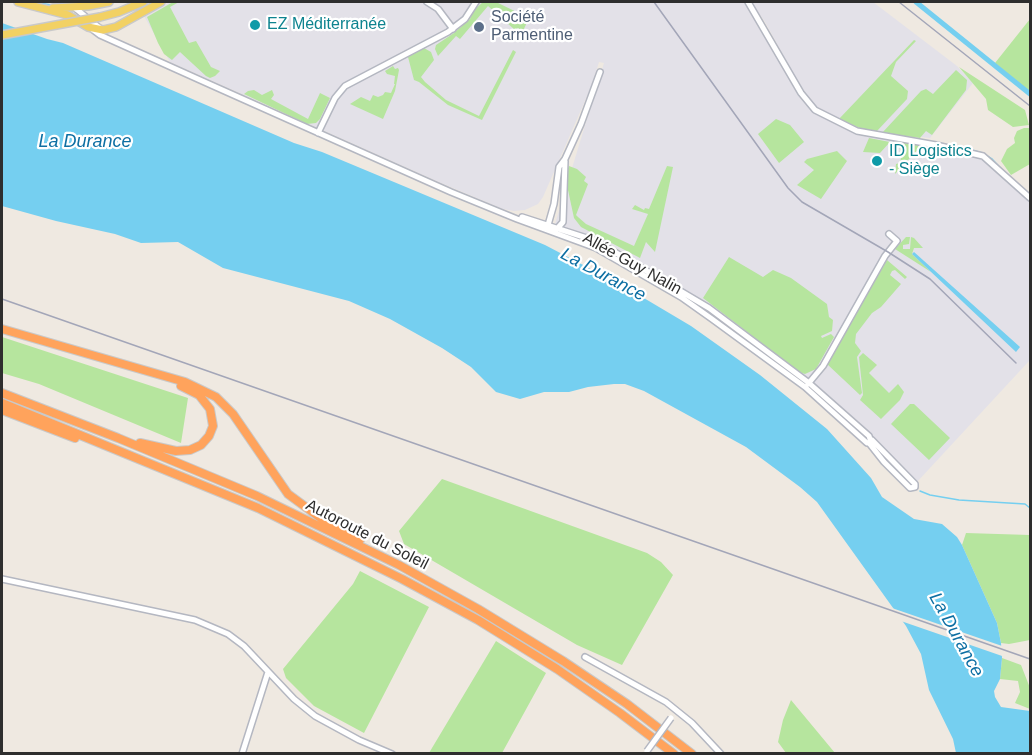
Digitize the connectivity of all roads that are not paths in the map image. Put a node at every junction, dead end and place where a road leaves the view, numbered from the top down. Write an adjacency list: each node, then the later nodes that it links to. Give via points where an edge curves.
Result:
1 (18, 2): 8 (main road)
2 (109, 2): 9 (main road)
3 (143, 2): 13 (main road, bridge, via 99,17)
4 (161, 2): 12 (main road)
5 (427, 2): 11 (street, via 438,9)
6 (476, 2): 11 (street)
7 (748, 2): 18 (street, via 815,110 857,131 983,156)
8 (29, 6): 9 (main road); 10 (main road, via 68,15)
9 (75, 8): 12 (street)
10 (88, 27): 12 (main road); 14 (street)
11 (453, 29): 16 (street, via 345,86)
12 (103, 30): 14 (street)
13 (2, 35)
14 (118, 42): 16 (street)
15 (600, 72): 17 (street)
16 (318, 133): 19 (street)
17 (565, 159): 20 (street); 20 (street, via 559,167)
18 (1030, 198)
19 (498, 211): 20 (street, Allée Guy Nalin); 20 (street, Allée Guy Nalin)
20 (554, 226): 23 (street, Allée Guy Nalin, via 681,297); 23 (street, Allée Guy Nalin, via 608,247 675,286 765,349)
21 (889, 234): 23 (street, via 897,241 885,255 823,366)
22 (2, 331): 27 (highway, via 183,386 199,395 213,416 209,436 190,450 176,451); 30 (highway, via 185,382 216,397 233,414 288,494 326,522)
23 (807, 385): 29 (street, Allée Guy Nalin, via 871,442)
24 (2, 393): 27 (highway, Autoroute du Soleil)
25 (2, 403): 28 (highway, Autoroute du Soleil)
26 (2, 410): 28 (highway)
27 (118, 438): 30 (highway, Autoroute du Soleil, via 257,496)
28 (128, 454): 38 (highway, Autoroute du Soleil, via 258,508 478,620 557,669)
29 (913, 495)
30 (399, 565): 39 (highway, Autoroute du Soleil, via 564,661)
31 (2, 579): 33 (street, via 195,620 228,634)
32 (585, 657): 34 (street)
33 (268, 672): 36 (street); 37 (street, via 315,716)
34 (678, 710): 35 (street, bridge); 40 (street)
35 (646, 752)
36 (242, 753)
37 (392, 753)
38 (674, 753)
39 (692, 753)
40 (721, 753)

